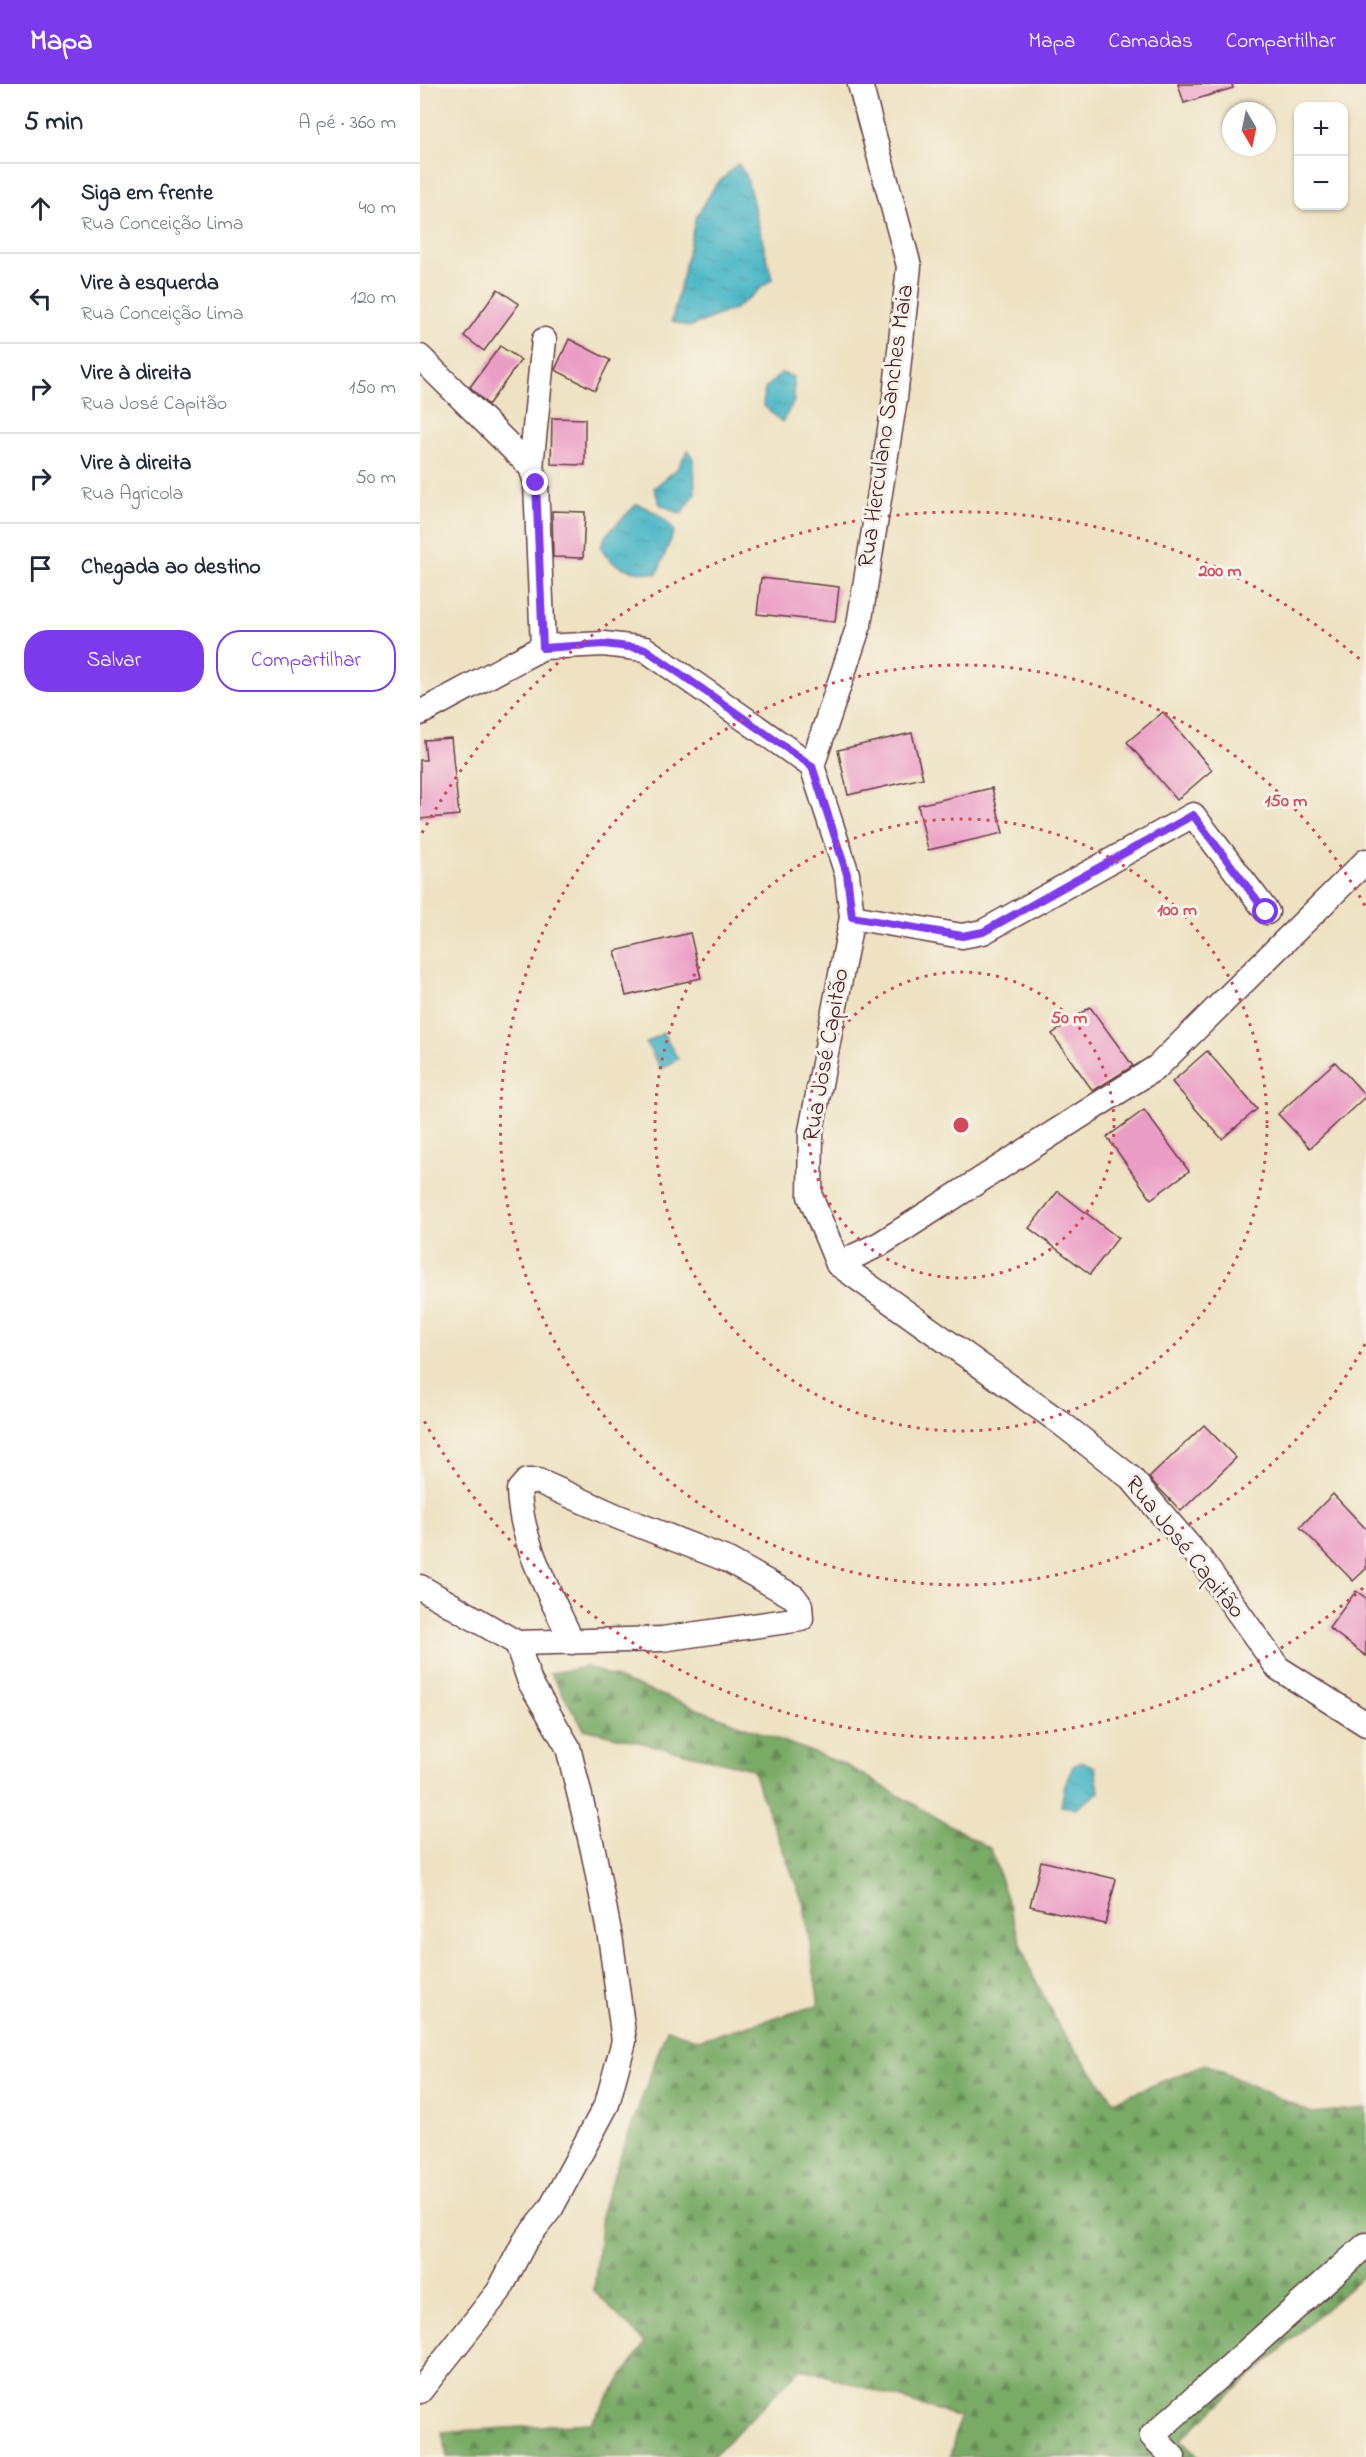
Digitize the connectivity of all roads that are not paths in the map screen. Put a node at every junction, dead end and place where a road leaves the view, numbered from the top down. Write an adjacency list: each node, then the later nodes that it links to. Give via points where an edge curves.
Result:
1 (860, 84): 7 (street, Rua Herculano Sanches Maia, via 909,266 895,398 859,625)
2 (544, 339): 4 (street)
3 (420, 357): 4 (street)
4 (531, 467): 5 (street, via 536,483)
5 (543, 648): 6 (street); 7 (street, via 604,644 645,649)
6 (420, 712)
7 (812, 766): 10 (street, Rua José Capitão, via 847,874)
8 (1366, 861): 11 (street, via 1157,1067 880,1244)
9 (1266, 912): 10 (street, via 1193,815 983,932 962,936)
10 (852, 917): 11 (street, Rua José Capitão, via 811,1131 810,1196)
11 (838, 1264): 15 (street, Rua José Capitão, via 1061,1423 1131,1478 1201,1560 1278,1668)
12 (420, 1587): 14 (street)
13 (572, 1642): 13 (street, via 534,1559 520,1513 519,1490 527,1481 538,1481 728,1560 794,1597 800,1605 801,1619 662,1639); 14 (street)
14 (517, 1643): 17 (street, via 530,1682 568,1747 593,1850 624,2041 607,2104 551,2208 525,2241 499,2291)
15 (1366, 1724)
16 (1366, 2245): 18 (street, via 1152,2436)
17 (420, 2391)
18 (1173, 2457)

